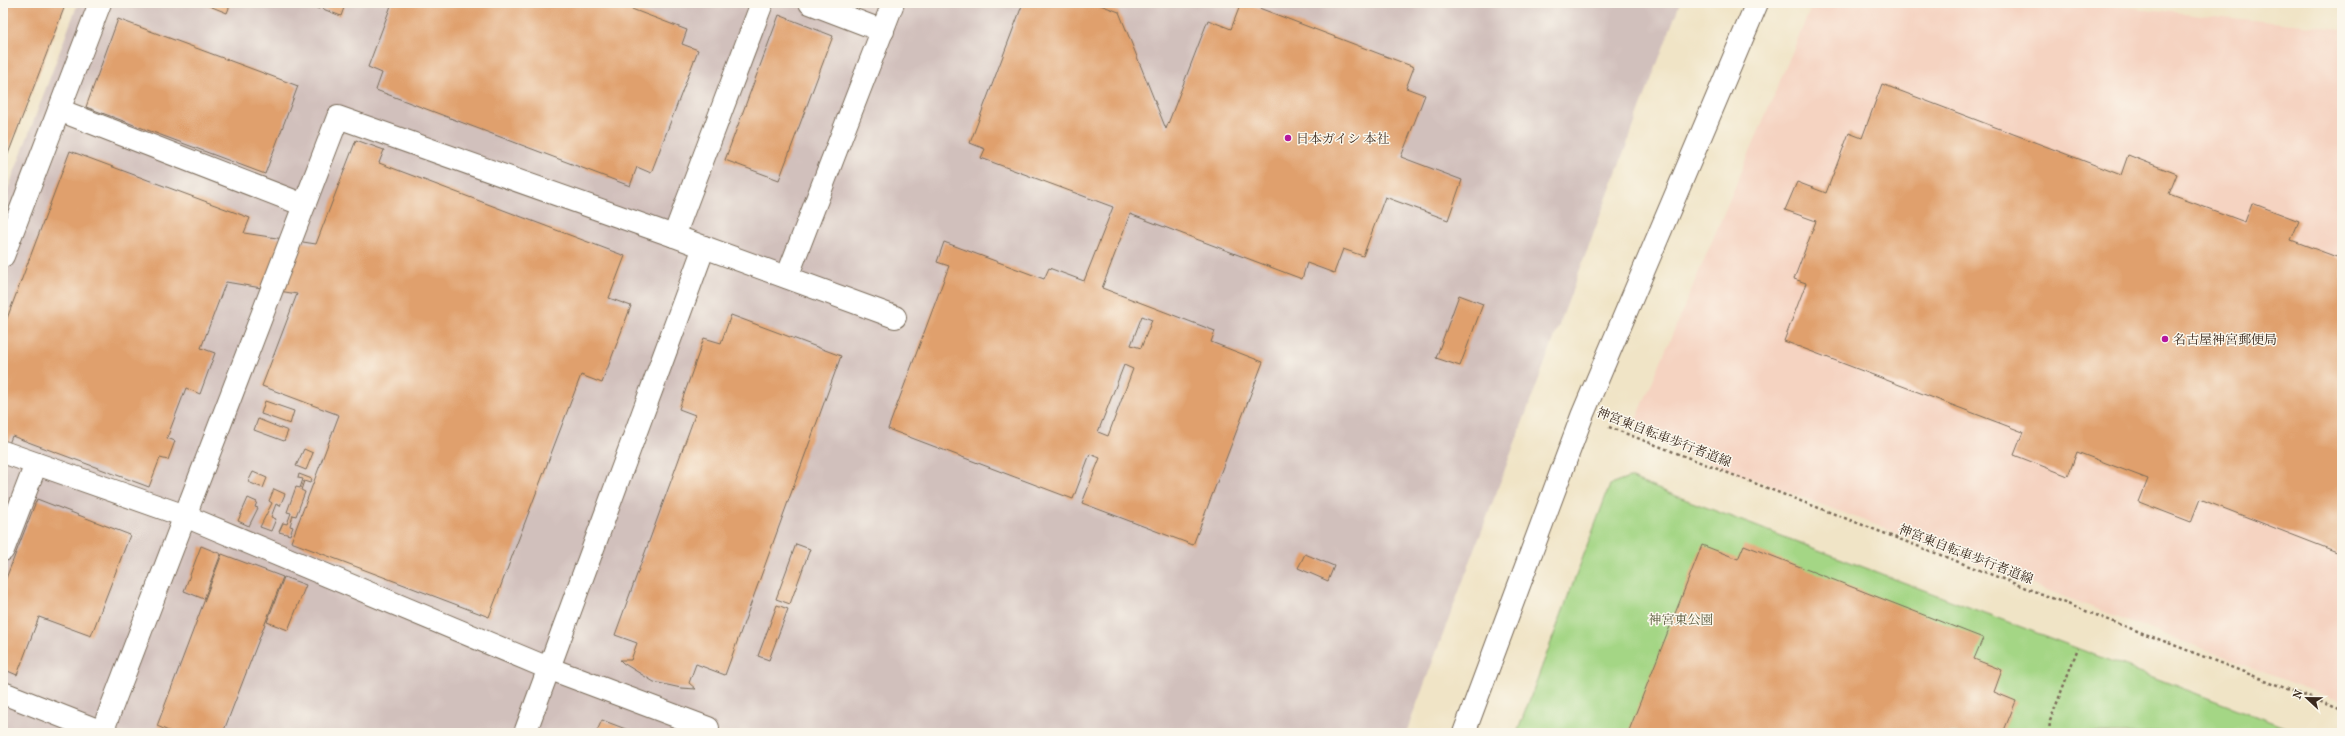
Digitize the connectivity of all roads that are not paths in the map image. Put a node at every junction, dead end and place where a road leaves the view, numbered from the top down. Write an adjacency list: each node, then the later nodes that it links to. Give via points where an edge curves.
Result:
1 (100, 3): 7 (street)
2 (762, 3): 9 (street)
3 (810, 3): 6 (street)
4 (893, 3): 6 (street)
5 (1757, 3): 23 (street, via 1582,416)
6 (883, 31): 12 (street)
7 (59, 110): 8 (street); 11 (street)
8 (304, 206): 9 (street, via 338,117); 16 (street)
9 (674, 236): 10 (street)
10 (704, 247): 12 (street); 18 (street)
11 (3, 256)
12 (787, 277): 13 (street)
13 (895, 317)
14 (3, 452): 15 (street)
15 (36, 464): 16 (street); 17 (street)
16 (185, 516): 18 (street); 21 (street)
17 (3, 550)
18 (548, 668): 20 (street); 22 (street)
19 (3, 694): 21 (street)
20 (708, 728)
21 (104, 732)
22 (524, 733)
23 (1464, 733)

